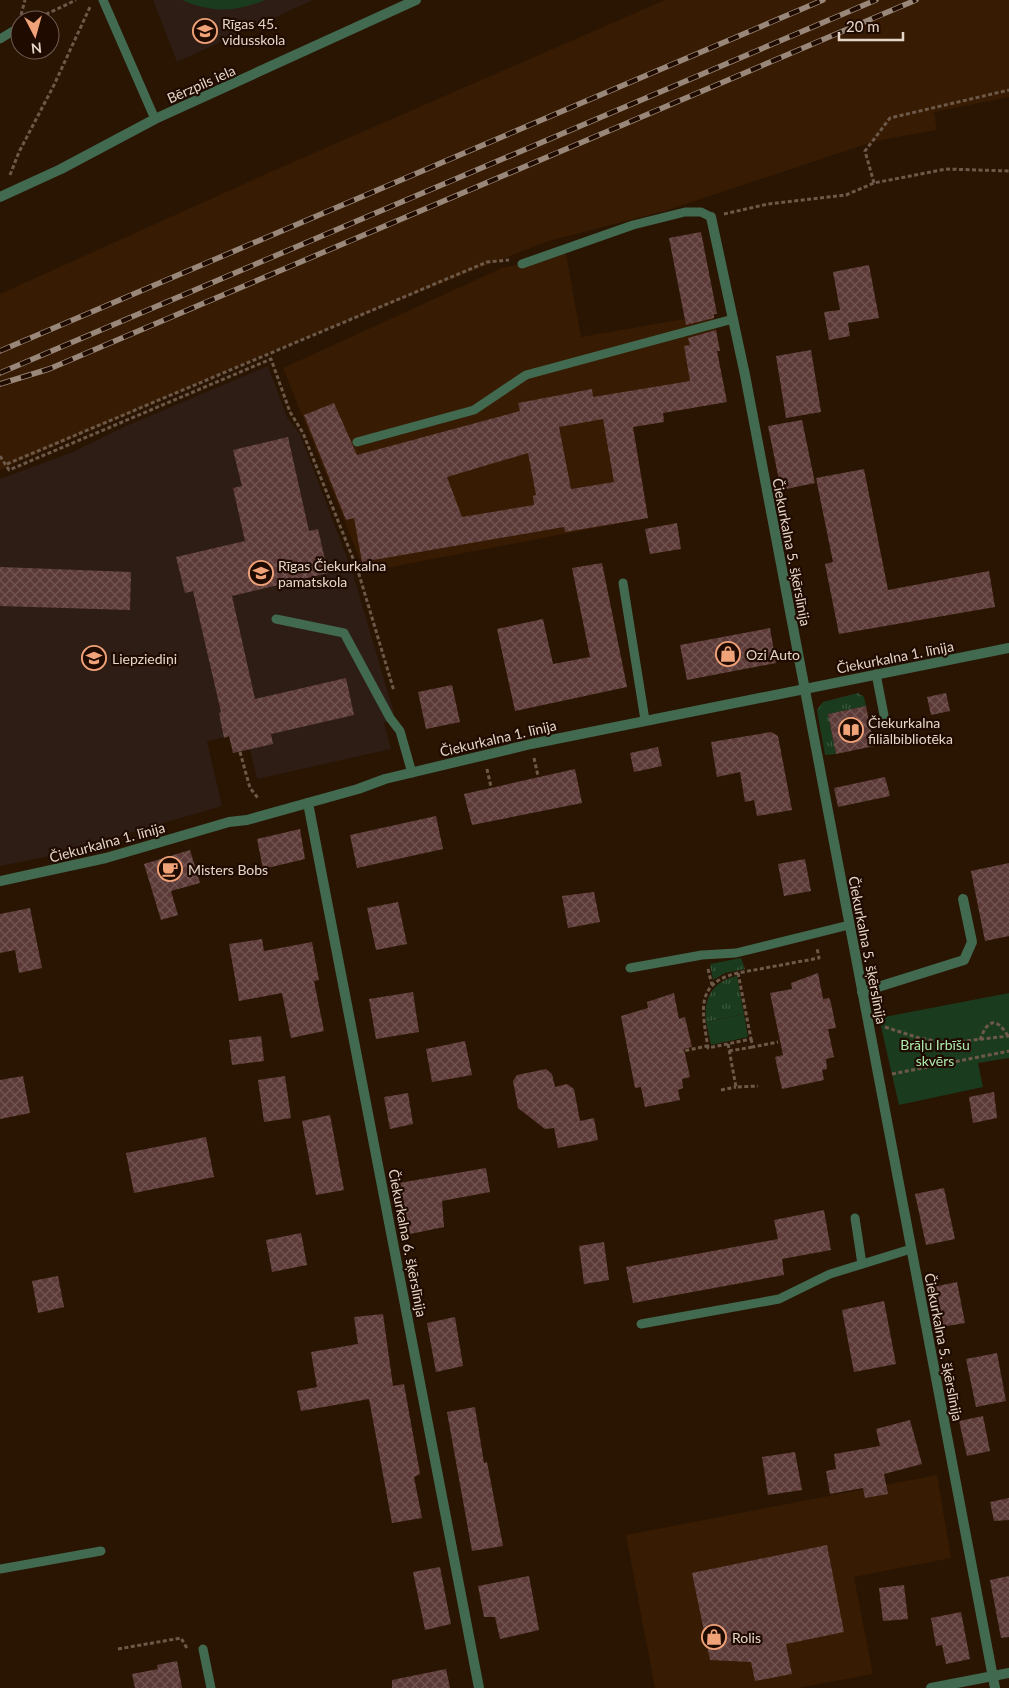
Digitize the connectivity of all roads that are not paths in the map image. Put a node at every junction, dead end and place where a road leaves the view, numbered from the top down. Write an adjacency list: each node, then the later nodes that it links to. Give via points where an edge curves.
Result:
1 (103, 0): 3 (lane)
2 (416, 0): 3 (street, Bērzpils iela)
3 (155, 119): 4 (street, Bērzpils iela)
4 (1, 197)
5 (711, 217): 6 (lane, via 701,212 685,212 633,225); 7 (street, Čiekurkalna 5. šķērslīnija)
6 (522, 264)
7 (733, 319): 8 (lane, via 526,375 474,410); 13 (street, Čiekurkalna 5. šķērslīnija)
8 (356, 442)
9 (622, 583): 15 (lane)
10 (276, 620): 16 (lane, via 344,633 390,718 400,730)
11 (1009, 648): 12 (street, Čiekurkalna 1. līnija)
12 (876, 674): 13 (street, Čiekurkalna 1. līnija); 14 (lane)
13 (804, 689): 15 (street, Čiekurkalna 1. līnija); 20 (street, Čiekurkalna 5. šķērslīnija)
14 (884, 716)
15 (646, 720): 16 (street, Čiekurkalna 1. līnija)
16 (412, 772): 17 (street, Čiekurkalna 1. līnija)
17 (308, 803): 18 (street, Čiekurkalna 1. līnija, via 106,858); 33 (street, Čiekurkalna 6. šķērslīnija)
18 (0, 881)
19 (963, 899): 22 (street, via 972,942 964,960)
20 (849, 925): 21 (lane, via 736,952); 22 (street, Čiekurkalna 5. šķērslīnija)
21 (630, 968)
22 (862, 992): 24 (street, Čiekurkalna 5. šķērslīnija)
23 (855, 1218): 25 (lane)
24 (911, 1249): 25 (lane); 31 (street, Čiekurkalna 5. šķērslīnija)
25 (862, 1264): 26 (lane, via 830,1274 779,1299)
26 (641, 1324)
27 (101, 1551): 28 (lane)
28 (0, 1569)
29 (203, 1649): 32 (lane)
30 (1009, 1673): 31 (street)
31 (993, 1676): 34 (street); 35 (street, Čiekurkalna 5. šķērslīnija)
32 (211, 1688)
33 (479, 1688)
34 (931, 1688)
35 (995, 1688)

